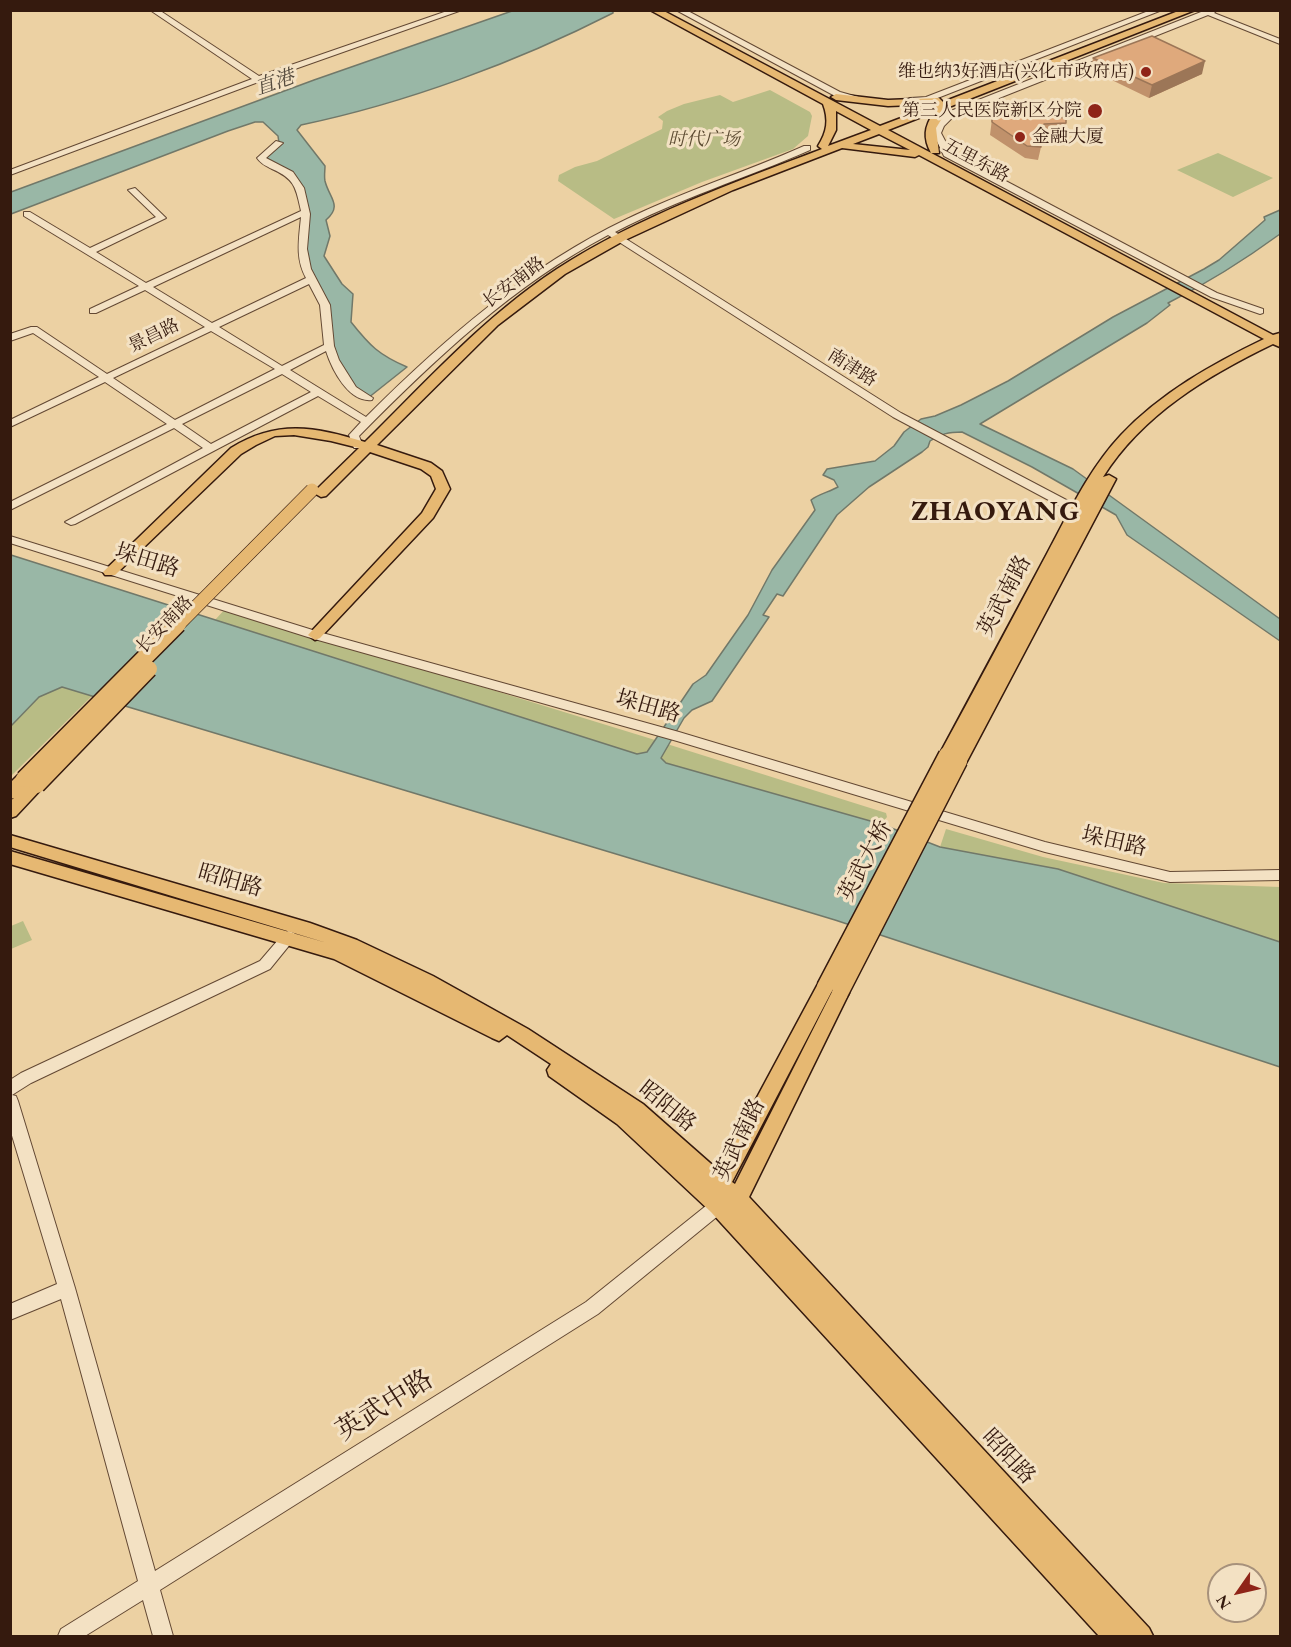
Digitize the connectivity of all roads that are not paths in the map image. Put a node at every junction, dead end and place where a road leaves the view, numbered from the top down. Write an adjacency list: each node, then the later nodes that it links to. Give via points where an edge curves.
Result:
1 (153, 10): 11 (street)
2 (162, 10): 11 (street)
3 (459, 10): 11 (street)
4 (654, 10): 9 (main road, 五里东路)
5 (1159, 10): 9 (street, via 927,99 900,101 838,94)
6 (1175, 10): 13 (main road, 长安南路)
7 (1191, 10): 13 (main road, 长安南路)
8 (1208, 11): 10 (street); 26 (street, via 951,114 937,133 947,154)
9 (678, 13): 12 (main road, 五里东路)
10 (1281, 42)
11 (262, 78): 20 (street)
12 (832, 100): 13 (main road); 14 (main road, 五里东路); 16 (main road, via 832,127)
13 (943, 103): 14 (main road, 长安南路); 19 (main road, via 929,126)
14 (881, 127): 16 (main road, 长安南路); 17 (main road, 长安南路); 19 (main road, 五里东路)
15 (279, 143): 22 (street, via 261,158 290,174 300,188)
16 (823, 146): 24 (main road, 长安南路, via 722,184)
17 (836, 147): 19 (main road); 24 (main road, 长安南路)
18 (807, 148): 24 (street, via 679,199)
19 (934, 155): 26 (main road, 五里东路)
20 (10, 173)
21 (132, 190): 25 (street, via 162,218)
22 (305, 212): 27 (street, via 302,249); 28 (street)
23 (27, 214): 25 (street)
24 (614, 234): 40 (street, via 548,267 487,310); 43 (main road, 长安南路, via 494,322); 46 (street, 南津路, via 897,416)
25 (90, 252): 28 (street)
26 (1172, 278): 29 (main road, 五里东路)
27 (311, 279): 32 (street, 景昌路); 35 (street, via 324,304)
28 (146, 286): 30 (street); 32 (street)
29 (1213, 300): 31 (street); 34 (main road, 五里东路)
30 (93, 311)
31 (1260, 311)
32 (210, 327): 36 (street); 37 (street, 景昌路)
33 (10, 338): 37 (street, via 34,329)
34 (1279, 340): 46 (main road, 英武南路, via 1202,382 1141,435 1105,474)
35 (329, 346): 36 (street); 39 (street, via 352,389)
36 (281, 369): 38 (street); 41 (street)
37 (105, 378): 41 (street); 42 (street, 景昌路)
38 (318, 392): 40 (street); 44 (street)
39 (368, 398)
40 (368, 422): 43 (street, via 354,435)
41 (174, 423): 44 (street); 45 (street)
42 (10, 424)
43 (362, 447): 49 (main road, via 294,432 255,439 236,451); 50 (main road, via 426,466 437,474 443,489 428,515); 52 (main road, 长安南路, bridge)
44 (210, 448): 47 (street)
45 (10, 507)
46 (1086, 508): 51 (main road, 英武南路)
47 (71, 522)
48 (10, 539): 49 (street, 垛田路)
49 (110, 572): 50 (street, 垛田路)
50 (315, 635): 57 (street, 垛田路, via 680,737 1045,847 1170,877)
51 (953, 758): 59 (main road, 英武大桥, bridge)
52 (31, 782): 53 (main road, 长安南路); 54 (main road, 长安南路)
53 (10, 793)
54 (10, 812)
55 (10, 841): 62 (main road, 昭阳路, via 304,928 428,981 521,1034 636,1110)
56 (10, 857): 58 (main road, 昭阳路)
57 (1281, 875)
58 (289, 937): 60 (street, via 265,965); 64 (main road, 昭阳路, via 339,954 513,1040 624,1118)
59 (832, 990): 62 (main road, 英武南路); 63 (main road, 英武南路)
60 (10, 1089)
61 (10, 1101): 65 (street)
62 (721, 1184): 63 (main road, 昭阳路); 64 (main road, 英武南路)
63 (738, 1199): 64 (main road, 英武南路); 71 (main road, 昭阳路)
64 (718, 1206): 67 (street, 英武中路, via 592,1308); 70 (main road, 昭阳路)
65 (67, 1288): 66 (street); 67 (street)
66 (10, 1311)
67 (149, 1586): 68 (street, 英武中路); 69 (street)
68 (68, 1636)
69 (163, 1636)
70 (1116, 1636)
71 (1141, 1636)

